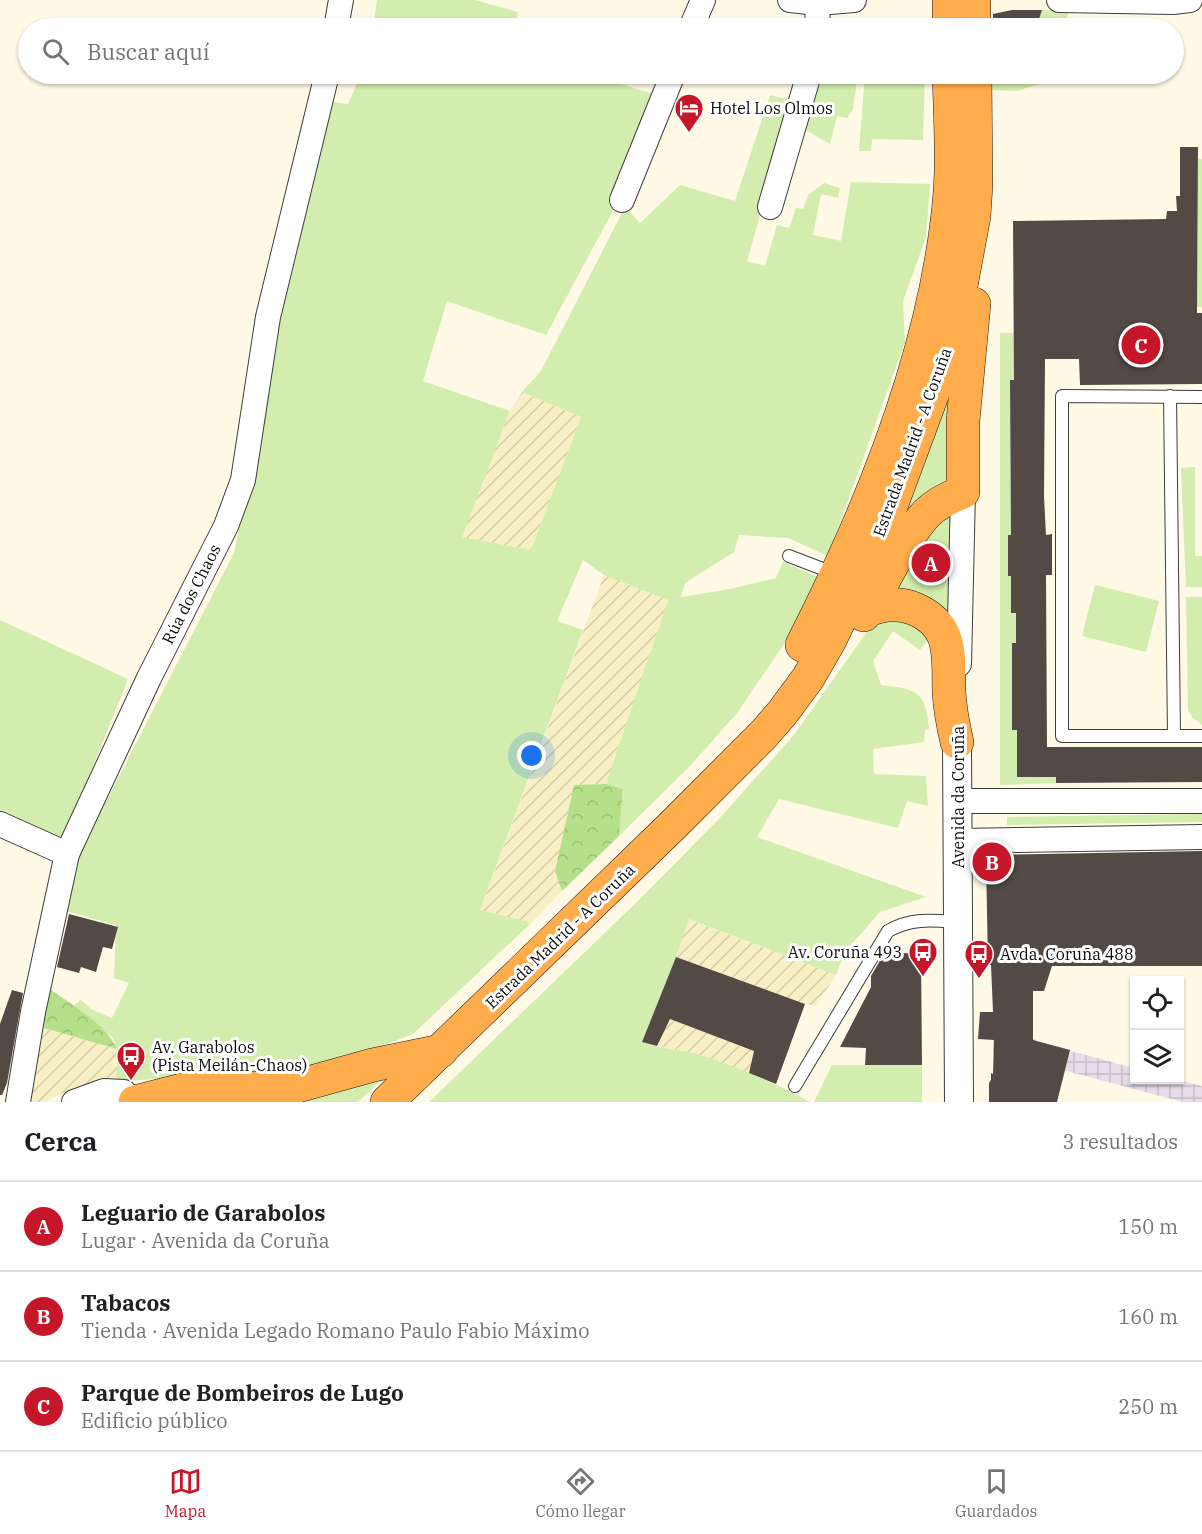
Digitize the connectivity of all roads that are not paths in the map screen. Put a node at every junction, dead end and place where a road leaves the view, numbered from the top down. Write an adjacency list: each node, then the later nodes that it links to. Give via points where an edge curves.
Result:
1 (341, 0): 10 (street)
2 (703, 0): 11 (street)
3 (790, 0): 9 (street)
4 (854, 0): 9 (street)
5 (949, 0): 13 (highway)
6 (974, 0): 14 (highway)
7 (1059, 0): 8 (street)
8 (1190, 0)
9 (818, 3): 12 (street)
10 (338, 18)
11 (696, 18)
12 (817, 18)
13 (949, 18)
14 (975, 18)
15 (325, 84): 39 (street, Rúa dos Chaos, via 268,317 243,480 226,526)
16 (669, 84): 20 (street)
17 (806, 84): 21 (street)
18 (950, 84): 27 (highway, Estrada Madrid - A Coruña, via 950,192 927,322 885,458)
19 (975, 84): 22 (highway, Estrada Madrid - A Coruña)
20 (622, 200)
21 (770, 207)
22 (974, 216): 25 (highway, via 976,276 963,421); 29 (highway, Estrada Madrid - A Coruña, via 938,380 881,533)
23 (1170, 396): 24 (lane); 30 (lane); 30 (lane, via 1062,396 1062,736)
24 (1202, 397)
25 (963, 492): 28 (highway, via 928,512); 32 (street, Avenida da Coruña)
26 (789, 556): 27 (lane)
27 (836, 574): 33 (highway, Estrada Madrid - A Coruña, via 783,682)
28 (866, 610): 29 (highway, via 839,652 825,668); 32 (highway, via 892,604 909,606 940,627 949,657 951,720)
29 (808, 678): 33 (highway, Estrada Madrid - A Coruña, via 771,726)
30 (1174, 736): 31 (lane)
31 (1202, 736)
32 (957, 742): 34 (street, Avenida da Coruña)
33 (729, 767): 41 (highway, Estrada Madrid - A Coruña)
34 (958, 801): 35 (street); 38 (street, Avenida da Coruña)
35 (1202, 801)
36 (0, 824): 39 (street)
37 (1202, 837): 38 (street)
38 (959, 841): 40 (street, Avenida da Coruña)
39 (67, 854): 43 (street, Rúa dos Chaos)
40 (957, 922): 42 (lane, via 903,923 888,931); 47 (street, Avenida da Coruña)
41 (441, 1051): 45 (highway, via 294,1087 182,1090); 46 (highway, Estrada Madrid - A Coruña)
42 (795, 1086)
43 (18, 1102)
44 (74, 1102): 45 (street, via 104,1091 124,1092)
45 (133, 1102)
46 (387, 1102)
47 (959, 1102)

